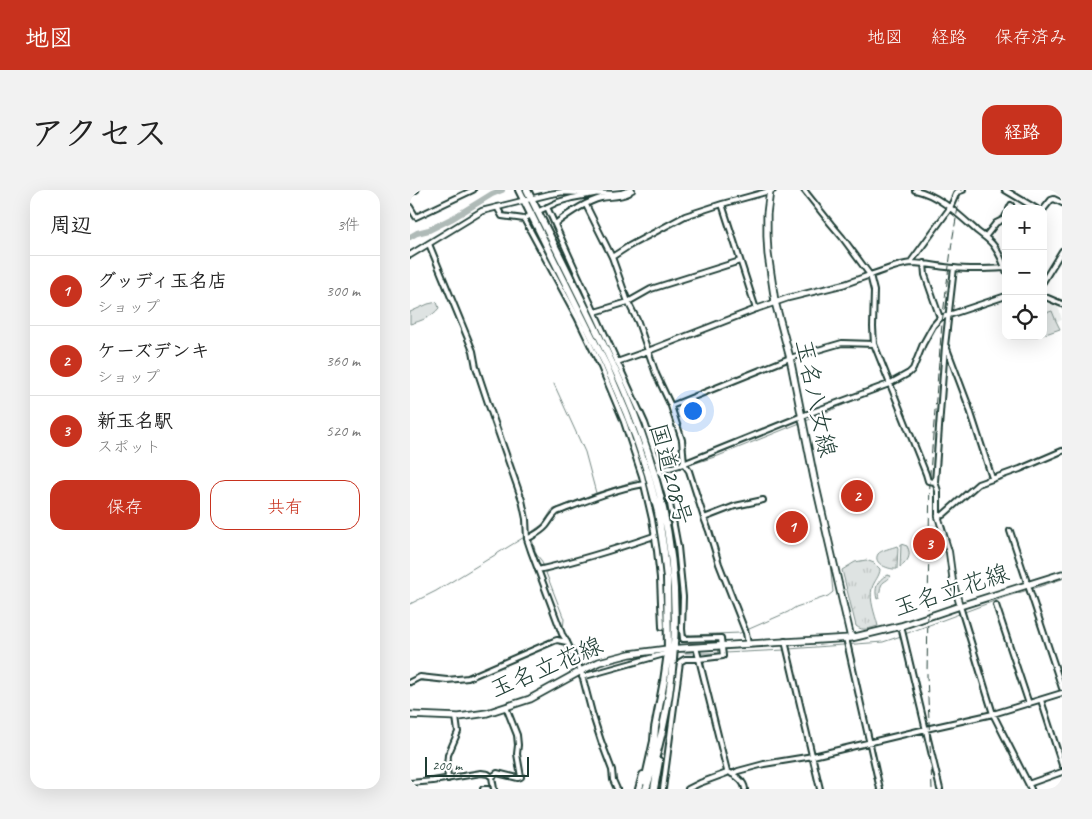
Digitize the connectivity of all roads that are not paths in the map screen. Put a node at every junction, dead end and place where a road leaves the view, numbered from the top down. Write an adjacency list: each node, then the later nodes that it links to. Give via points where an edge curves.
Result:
1 (416, 190): 9 (street)
2 (473, 190): 17 (street, via 416,217)
3 (631, 190): 10 (street); 14 (street, via 622,197 601,198)
4 (771, 190): 13 (street); 42 (main road, 玉名八女線, via 767,214 768,245)
5 (804, 190): 37 (street)
6 (915, 190): 20 (street)
7 (963, 190): 20 (street, via 957,192)
8 (1005, 190): 15 (street)
9 (410, 193)
10 (599, 194): 11 (street); 19 (street, via 572,198)
11 (526, 195): 18 (street); 52 (highway, 国道208号); 53 (highway, 国道208号)
12 (1062, 203): 16 (street, via 1054,199)
13 (722, 204): 30 (street, via 685,216); 32 (street)
14 (586, 205): 25 (street); 30 (street)
15 (1030, 205)
16 (1047, 205)
17 (410, 207)
18 (497, 207): 23 (street, via 502,216); 27 (street, via 482,211)
19 (547, 207): 21 (street); 25 (street)
20 (950, 208): 26 (street); 33 (street)
21 (541, 210)
22 (529, 216): 23 (street)
23 (524, 219): 53 (street)
24 (1002, 220): 26 (street)
25 (555, 224): 45 (street)
26 (985, 237): 31 (street)
27 (429, 244): 29 (street); 67 (street, via 473,351 522,500)
28 (1062, 251): 38 (street)
29 (410, 255)
30 (612, 257): 41 (street)
31 (1002, 258)
32 (740, 261): 41 (street, via 651,289); 44 (street)
33 (910, 263): 34 (street); 37 (street)
34 (924, 263): 35 (street); 47 (street)
35 (954, 268): 36 (street); 46 (street)
36 (1002, 270)
37 (870, 275): 42 (street); 48 (street, via 874,291)
38 (1047, 275)
39 (1002, 297): 46 (street)
40 (1047, 298): 43 (street)
41 (628, 302): 45 (street); 50 (street)
42 (775, 302): 44 (street); 51 (main road, 玉名八女線)
43 (1062, 304)
44 (756, 309): 50 (street)
45 (595, 312): 52 (street)
46 (948, 315): 47 (street); 49 (street)
47 (940, 318): 54 (street, via 923,344 913,369)
48 (874, 344): 51 (street, via 842,344); 54 (street)
49 (946, 346): 60 (street); 61 (street)
50 (648, 351): 52 (street); 55 (street)
51 (790, 358): 55 (street); 56 (main road, 玉名八女線)
52 (616, 362): 53 (street); 59 (highway, 国道208号)
53 (603, 366): 59 (highway, 国道208号)
54 (889, 384): 56 (street); 61 (street, via 926,480)
55 (671, 406): 58 (street, via 682,440)
56 (802, 416): 58 (street); 78 (main road, 玉名八女線)
57 (1062, 451): 60 (street)
58 (684, 464): 59 (street); 65 (street)
59 (651, 473): 62 (street); 80 (street, via 670,504 683,597 683,639 721,638); 82 (highway, 国道208号, via 667,579)
60 (992, 478): 64 (street, via 975,486)
61 (935, 482): 64 (street)
62 (644, 484): 67 (street, via 608,492 557,512 542,530); 68 (street)
63 (764, 500): 65 (street, via 735,506)
64 (938, 516): 73 (street)
65 (704, 518): 79 (street)
66 (1010, 531): 71 (street)
67 (528, 536): 69 (street)
68 (654, 536): 69 (street, via 595,556); 75 (street)
69 (538, 570): 76 (street)
70 (1062, 574): 71 (main road, 玉名立花線)
71 (1028, 585): 73 (main road, 玉名立花線); 86 (street)
72 (996, 605): 89 (street)
73 (962, 610): 74 (main road, 玉名立花線); 91 (street)
74 (901, 626): 78 (main road, 玉名立花線); 96 (street)
75 (662, 627)
76 (567, 642): 84 (street); 85 (street, via 554,641 468,678 420,677)
77 (785, 642): 78 (main road); 79 (main road); 98 (street)
78 (848, 642): 97 (street)
79 (748, 644): 80 (main road)
80 (722, 645): 81 (main road); 83 (street, via 724,656)
81 (696, 647): 82 (main road); 83 (street)
82 (670, 650): 84 (street); 84 (main road, 玉名立花線, via 620,656 599,662); 94 (highway, 国道208号, via 672,679); 95 (highway, 国道208号)
83 (699, 659): 100 (street); 114 (street, via 680,662)
84 (582, 674): 90 (main road, 玉名立花線); 110 (street)
85 (410, 682)
86 (1062, 688)
87 (1062, 692): 88 (street)
88 (1041, 700): 89 (street); 99 (street)
89 (1029, 704): 91 (street)
90 (506, 707): 93 (main road, 玉名立花線, via 481,715); 103 (street, via 517,735 521,777 497,773)
91 (993, 714): 96 (street); 106 (street)
92 (410, 715): 93 (main road, 玉名立花線)
93 (456, 717): 104 (street, via 458,732 448,755)
94 (665, 723): 112 (highway, 国道208号); 113 (highway)
95 (656, 728): 111 (highway); 112 (highway, 国道208号)
96 (926, 729): 97 (street); 119 (street)
97 (870, 742): 98 (street); 118 (street)
98 (813, 756): 102 (street, via 764,764); 117 (street)
99 (1062, 765)
100 (727, 771): 102 (street); 115 (street, via 727,774)
101 (1062, 772): 106 (street)
102 (732, 774): 116 (street)
103 (492, 777): 104 (street, via 481,773); 109 (street)
104 (448, 779): 105 (street)
105 (410, 783)
106 (1028, 783): 120 (street)
107 (483, 789): 108 (street)
108 (488, 789)
109 (494, 789)
110 (617, 789)
111 (639, 789)
112 (645, 789)
113 (654, 789)
114 (664, 789)
115 (688, 789)
116 (745, 789)
117 (820, 789)
118 (880, 789)
119 (940, 789)
120 (1031, 789)

